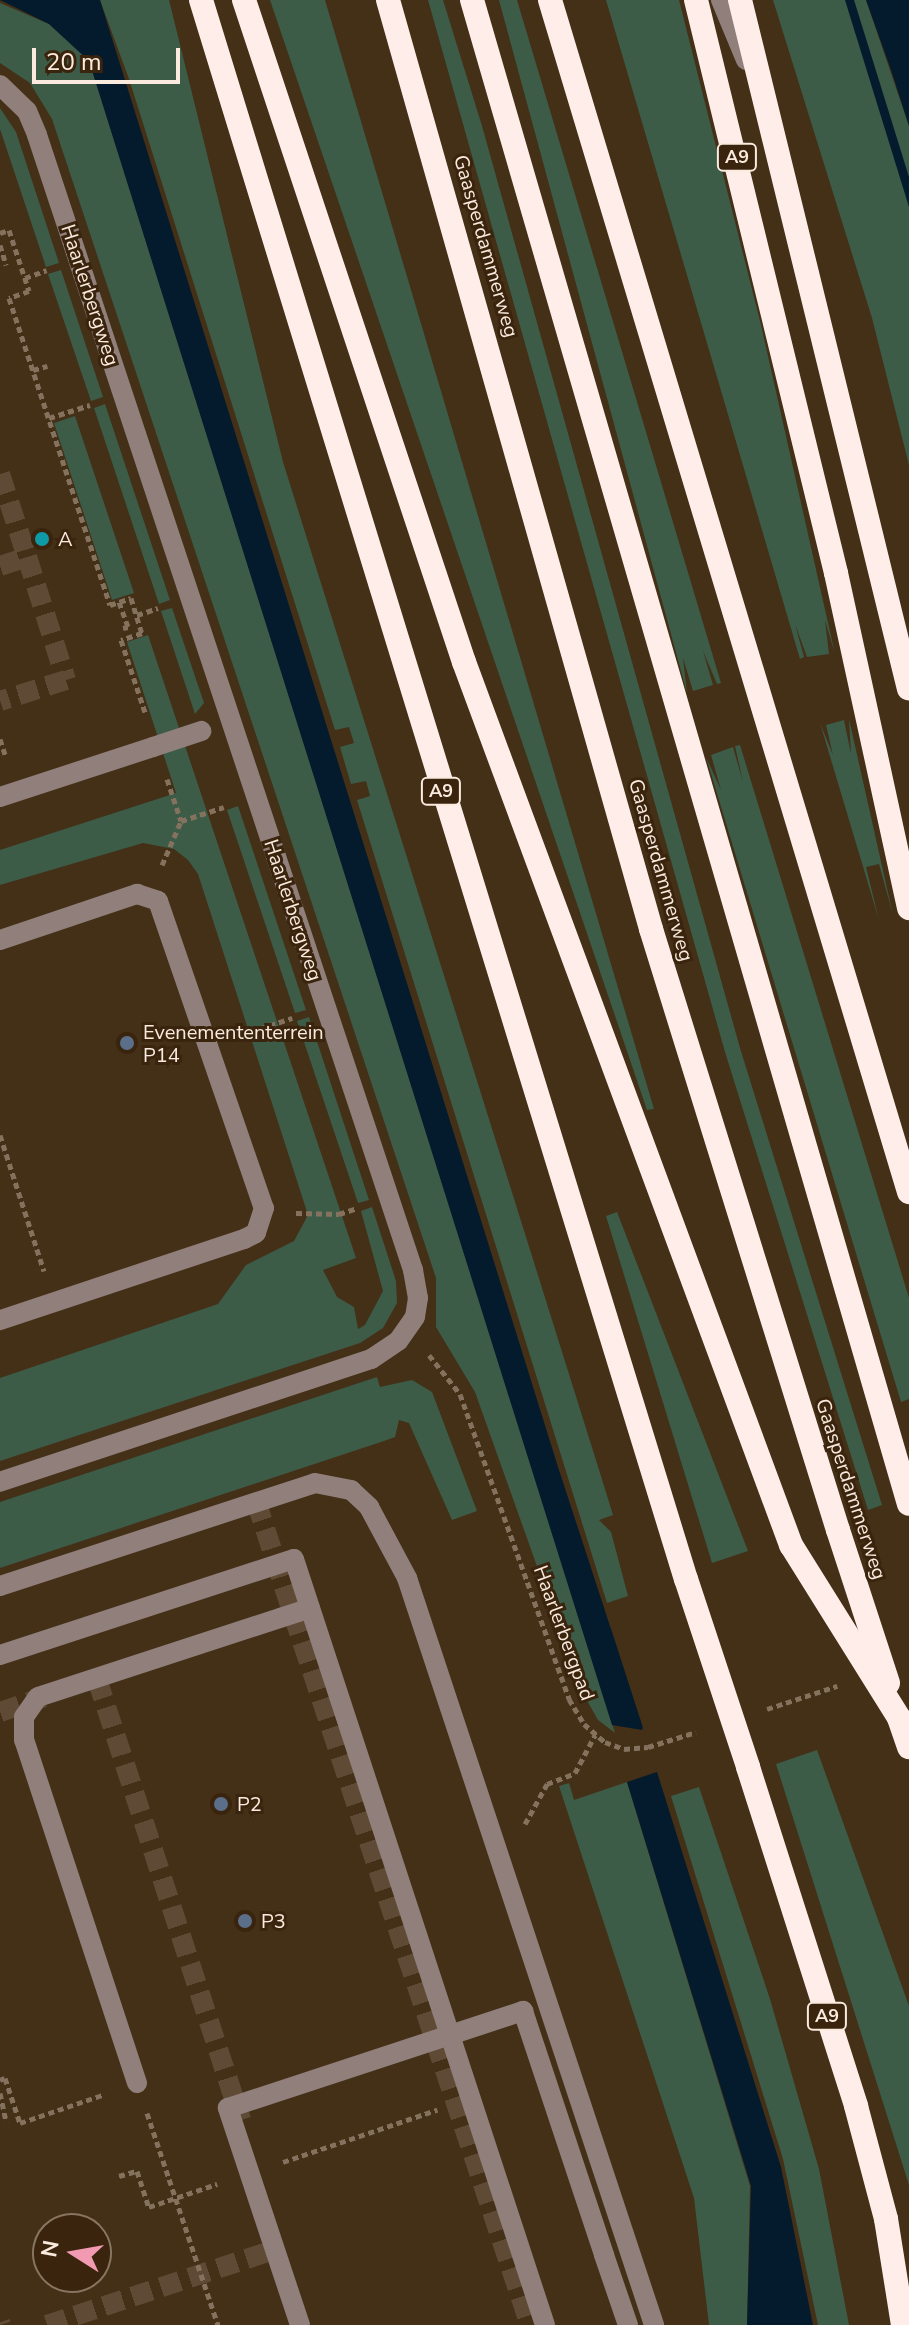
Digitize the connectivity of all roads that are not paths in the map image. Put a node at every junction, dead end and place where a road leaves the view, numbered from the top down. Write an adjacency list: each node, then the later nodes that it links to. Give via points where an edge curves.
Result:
1 (201, 0): 31 (highway, A9, bridge, via 686,1579 856,2106 886,2219)
2 (244, 0): 23 (highway, bridge, via 464,662 791,1545)
3 (388, 0): 23 (highway, Gaasperdammerweg, bridge, via 651,929)
4 (472, 0): 19 (highway)
5 (550, 0): 16 (highway)
6 (696, 0): 14 (highway, A9, via 825,527)
7 (721, 0): 10 (street)
8 (740, 0): 10 (highway, A9)
9 (0, 85): 12 (street, Haarlerbergweg, via 12,92 31,120)
10 (765, 104): 11 (highway, A9)
11 (909, 689)
12 (231, 721): 13 (street, bridge); 18 (street, Haarlerbergweg, via 416,1279 415,1317 404,1334 371,1359)
13 (0, 797)
14 (909, 908)
15 (0, 940): 17 (street, via 137,894 148,895 165,911 264,1208 263,1222 244,1239)
16 (909, 1192)
17 (0, 1320)
18 (0, 1482)
19 (909, 1504)
20 (0, 1586): 30 (street, via 297,1488 324,1483 351,1490 369,1507 407,1578)
21 (310, 1608): 22 (street, via 294,1559); 25 (street); 26 (street, via 38,1697 24,1717 24,1740)
22 (6, 1653)
23 (899, 1718): 24 (highway, Gaasperdammerweg)
24 (909, 1747)
25 (449, 2035): 27 (street, via 228,2108); 28 (street); 29 (street, bridge, via 523,2011)
26 (137, 2083)
27 (300, 2325)
28 (545, 2325)
29 (628, 2325)
30 (654, 2325)
31 (903, 2325)

